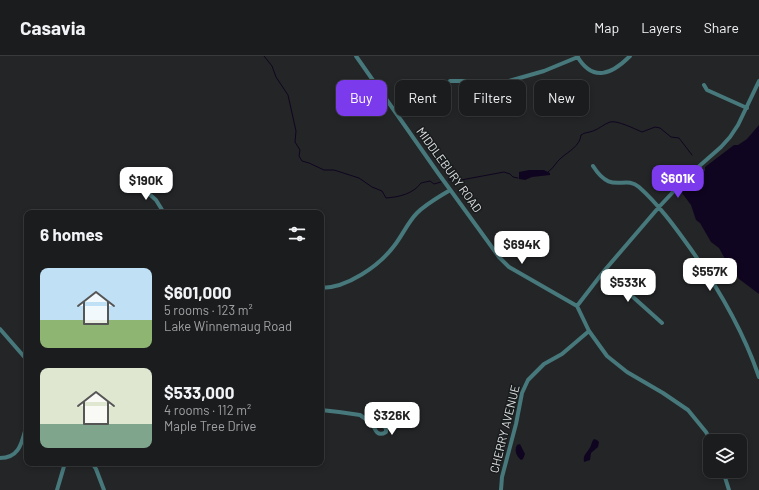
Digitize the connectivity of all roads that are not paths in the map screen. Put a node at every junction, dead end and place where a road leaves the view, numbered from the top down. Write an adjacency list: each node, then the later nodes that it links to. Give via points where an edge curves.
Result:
1 (356, 56): 10 (street, MIDDLEBURY ROAD)
2 (578, 56): 3 (street, via 584,66 596,73 607,72 620,66); 4 (street, via 524,78)
3 (630, 56)
4 (451, 81)
5 (759, 81): 7 (street)
6 (704, 85): 7 (street, via 707,90)
7 (747, 108): 11 (street, via 730,137)
8 (593, 166): 11 (street, via 607,181 636,184)
9 (137, 183): 12 (street, via 156,200)
10 (450, 190): 14 (street, via 417,213 393,248 367,270 346,283); 15 (street, MIDDLEBURY ROAD, via 509,267)
11 (659, 207): 13 (street); 20 (street, via 684,239 722,297 748,346)
12 (162, 210)
13 (604, 271): 15 (street); 16 (street)
14 (324, 288)
15 (577, 306): 18 (street)
16 (662, 323)
17 (0, 329): 19 (street)
18 (589, 331): 24 (street, via 616,363 688,410); 31 (street, CHERRY AVENUE, via 562,354 544,364 528,380 522,393)
19 (24, 357)
20 (759, 377)
21 (324, 410): 22 (street, via 360,415)
22 (373, 424)
23 (24, 433): 25 (street, via 19,449 6,458)
24 (707, 434)
25 (0, 458)
26 (64, 466): 29 (street)
27 (94, 466): 30 (street)
28 (725, 478): 32 (street)
29 (57, 490)
30 (104, 490)
31 (501, 490)
32 (729, 490)

